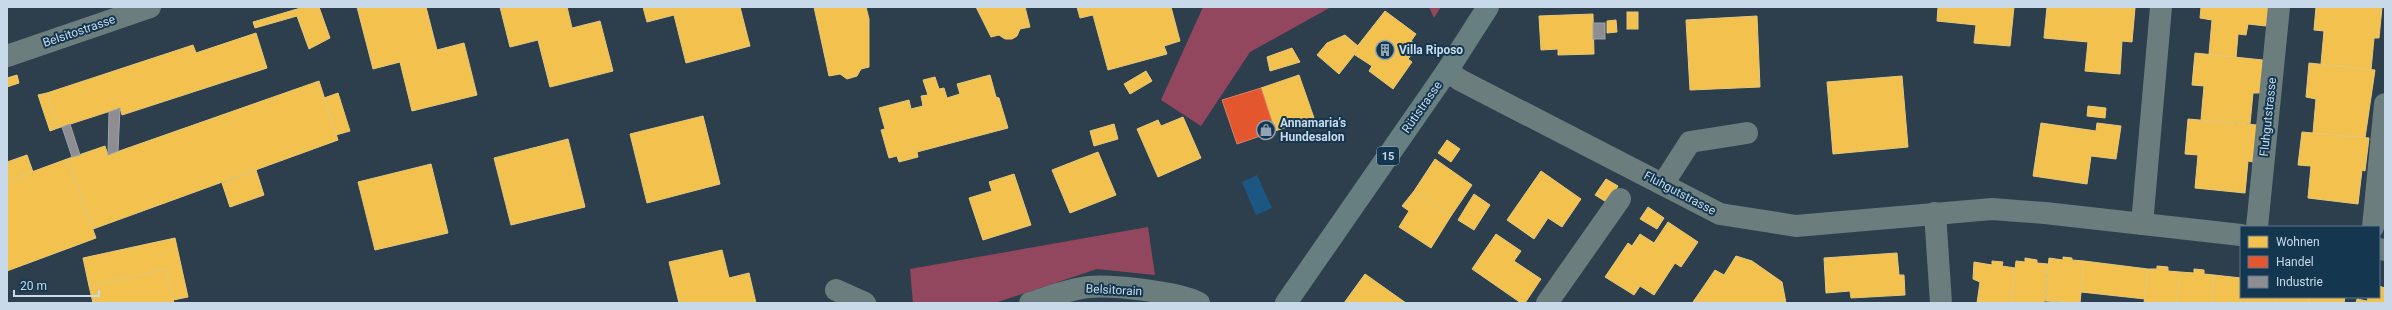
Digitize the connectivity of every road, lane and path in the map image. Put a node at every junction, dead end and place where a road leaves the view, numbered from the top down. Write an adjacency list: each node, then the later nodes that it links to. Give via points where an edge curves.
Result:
1 (150, 7): 5 (street, Belsitostrasse)
2 (1488, 7): 6 (main road, Rütistrasse / 15)
3 (2161, 7): 12 (street)
4 (2279, 7): 13 (street, Fluhgutstrasse)
5 (7, 56)
6 (1447, 71): 9 (street, Fluhgutstrasse); 20 (main road, Rütistrasse / 15)
7 (2385, 104): 14 (street)
8 (1747, 133): 9 (street, via 1690,142)
9 (1663, 184): 11 (street, Fluhgutstrasse, via 1720,214 1796,226)
10 (1620, 199): 21 (street)
11 (1936, 213): 12 (street, Fluhgutstrasse, via 1999,210); 22 (street)
12 (2142, 224): 15 (street, Fluhgutstrasse)
13 (2257, 226)
14 (2373, 226)
15 (2240, 235)
16 (836, 290): 17 (street)
17 (865, 303)
18 (1030, 303): 19 (street, Belsitorain, via 1090,287 1177,296)
19 (1199, 303)
20 (1286, 303)
21 (1547, 303)
22 (1941, 303)

